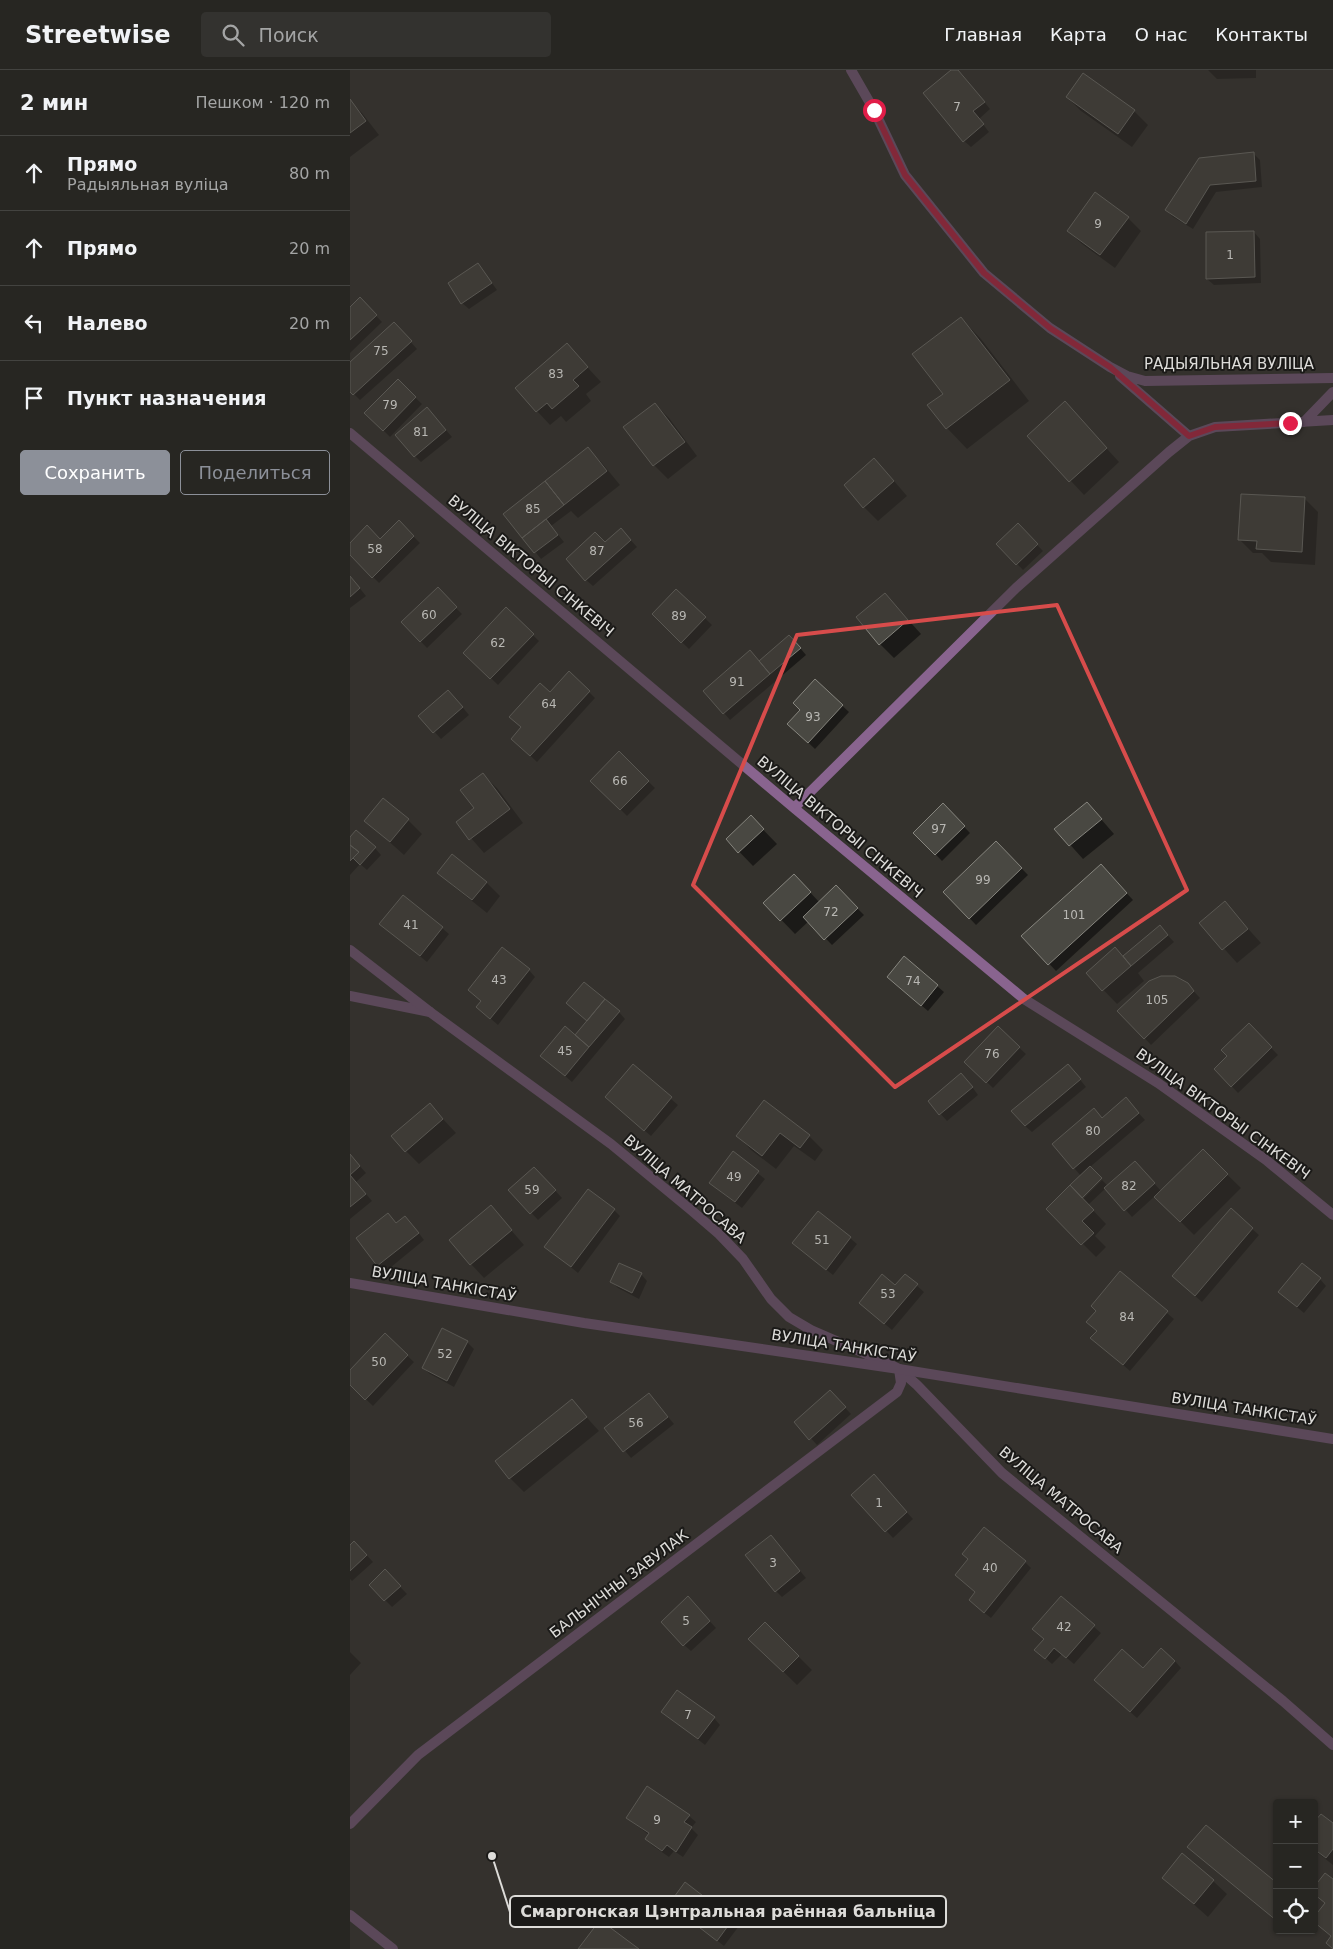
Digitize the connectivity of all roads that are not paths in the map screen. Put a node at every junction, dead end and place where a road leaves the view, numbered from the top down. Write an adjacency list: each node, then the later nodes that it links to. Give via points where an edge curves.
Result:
1 (851, 70): 2 (street, РАДЫЯЛЬНАЯ ВУЛІЦА, via 905,175 984,273 1050,328)
2 (1110, 367): 3 (street, РАДЫЯЛЬНАЯ ВУЛІЦА, via 1144,381); 8 (street)
3 (1333, 378)
4 (1333, 392): 6 (street)
5 (1333, 420): 6 (street)
6 (1304, 422): 8 (street, via 1215,427)
7 (350, 433): 9 (street, ВУЛІЦА ВІКТОРЫІ СІНКЕВІЧ)
8 (1189, 436): 9 (street, via 1016,588)
9 (794, 808): 13 (street, ВУЛІЦА ВІКТОРЫІ СІНКЕВІЧ, via 1024,999 1158,1083 1266,1160)
10 (350, 950): 12 (street, ВУЛІЦА МАТРОСАВА)
11 (350, 996): 12 (street)
12 (430, 1012): 15 (street, ВУЛІЦА МАТРОСАВА, via 611,1144 691,1210 743,1259 789,1317 810,1330)
13 (1333, 1215)
14 (350, 1283): 15 (street, ВУЛІЦА ТАНКІСТАЎ, via 584,1323)
15 (898, 1369): 16 (street, ВУЛІЦА ТАНКІСТАЎ); 17 (street, ВУЛІЦА МАТРОСАВА, via 1002,1473); 18 (street, БАЛЬНІЧНЫ ЗАВУЛАК, via 901,1383 897,1392 418,1755)
16 (1333, 1439)
17 (1333, 1745)
18 (350, 1824)
19 (350, 1915): 20 (street)
20 (393, 1949)

